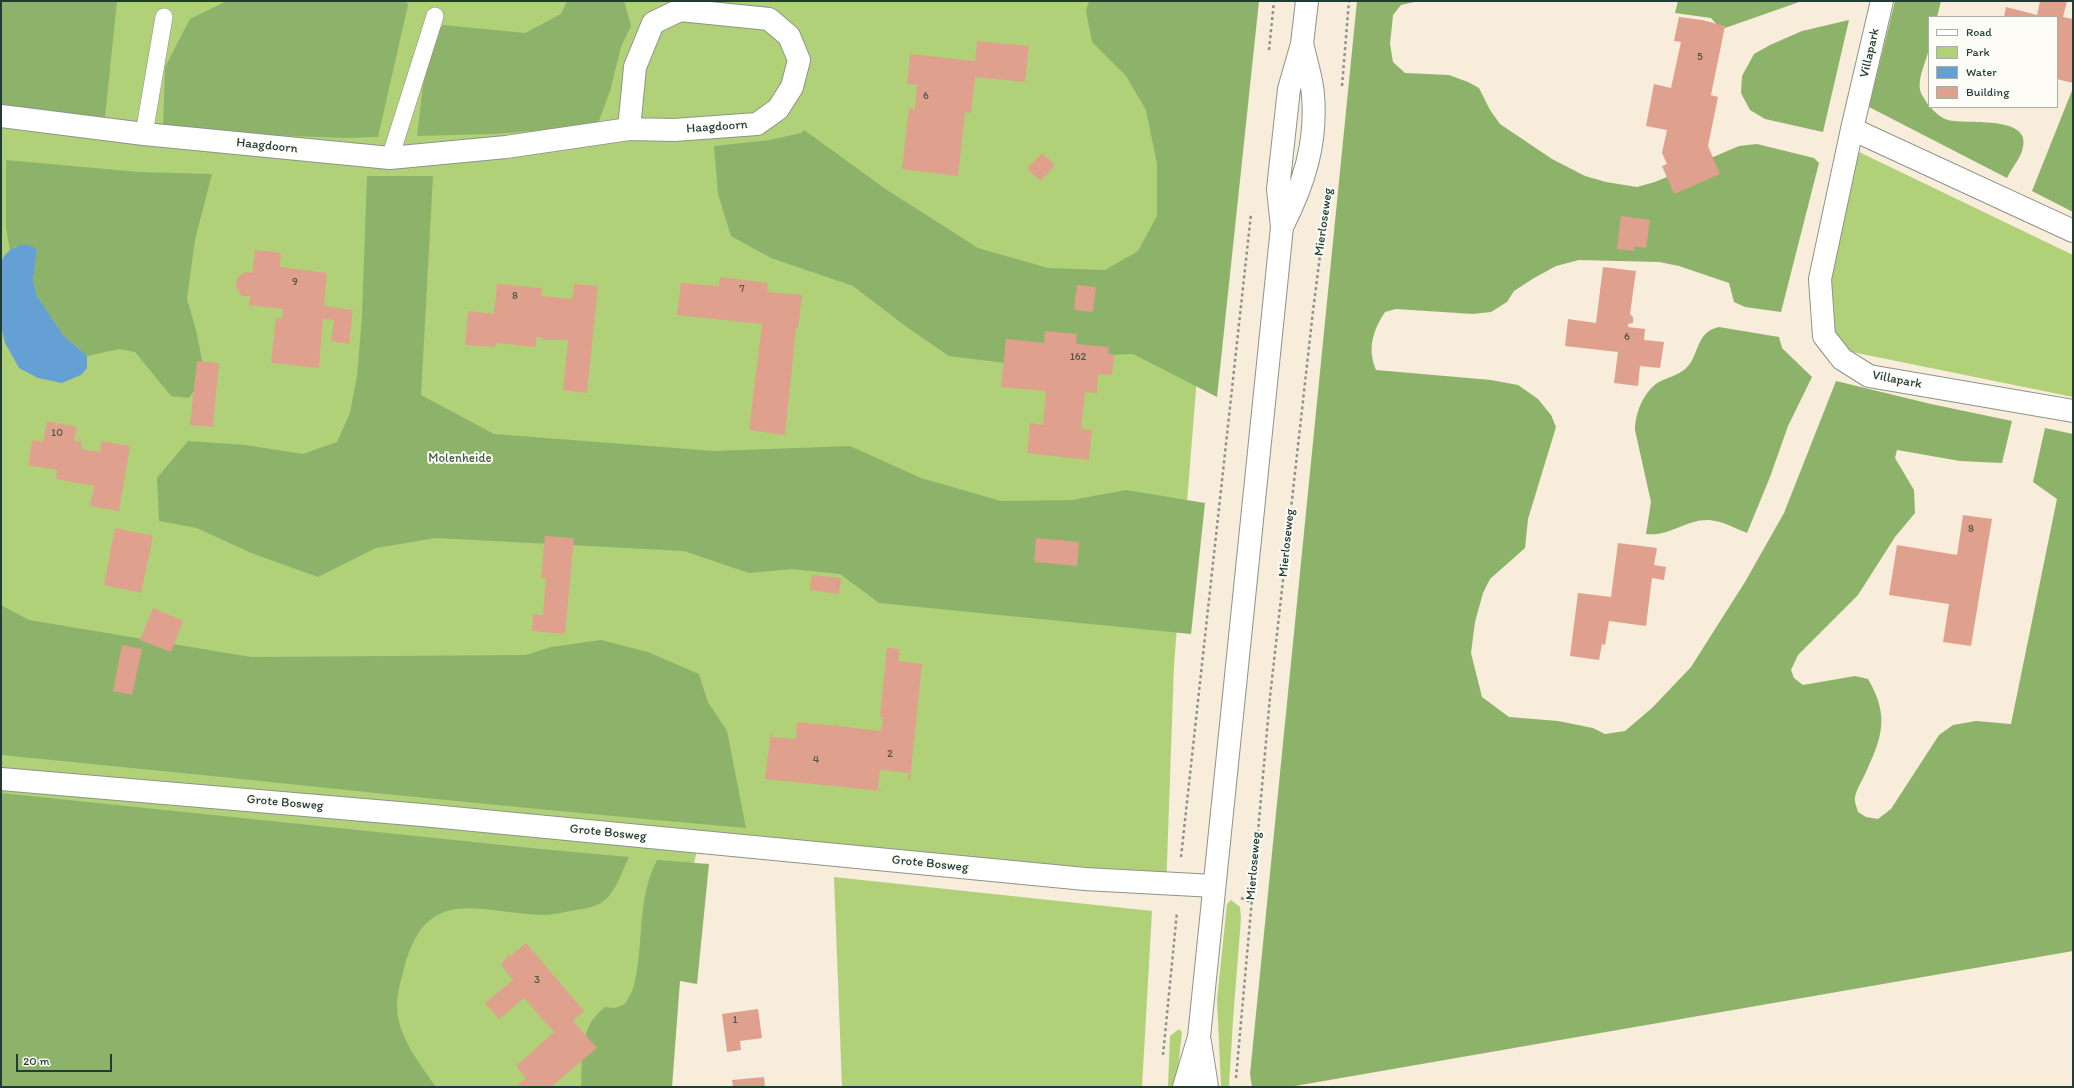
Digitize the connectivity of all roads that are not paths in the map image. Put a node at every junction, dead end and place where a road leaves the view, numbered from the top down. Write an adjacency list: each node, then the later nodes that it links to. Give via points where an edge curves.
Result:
1 (1307, 1): 13 (street, via 1302,44 1289,89 1279,182 1282,227)
2 (1882, 1): 7 (street, Villapark)
3 (435, 16): 9 (lane)
4 (164, 17): 8 (lane)
5 (1, 116): 8 (street, Haagdoorn)
6 (629, 129): 6 (street, Haagdoorn, via 635,67 653,23 680,10 729,14 769,19 789,36 799,60 792,87 778,109 757,124 674,130); 9 (street, Haagdoorn, via 506,147)
7 (1852, 129): 10 (street); 11 (street, Villapark, via 1820,279 1824,336 1842,359 1869,376)
8 (144, 134): 9 (street, Haagdoorn)
9 (390, 158)
10 (2073, 231)
11 (2073, 412)
12 (1, 779): 13 (street, Grote Bosweg, via 422,815 1077,878)
13 (1214, 886): 14 (street)
14 (1199, 1037): 15 (street); 16 (street)
15 (1184, 1087)
16 (1207, 1087)

